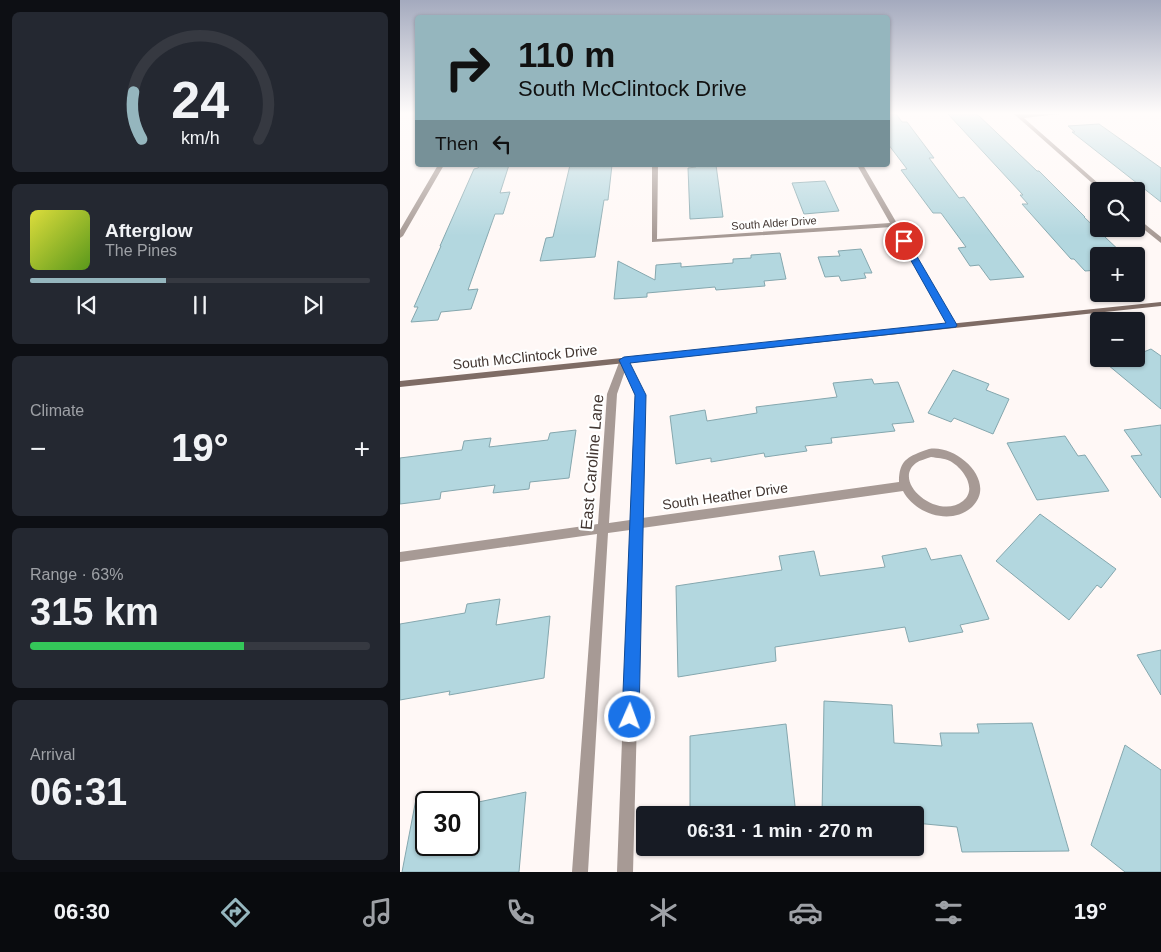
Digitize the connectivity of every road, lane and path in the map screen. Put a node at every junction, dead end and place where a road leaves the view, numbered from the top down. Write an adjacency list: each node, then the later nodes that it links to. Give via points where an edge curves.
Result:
1 (1062, 155): 5 (street)
2 (440, 167): 8 (street)
3 (655, 167): 6 (street, South Alder Drive, via 654,241)
4 (861, 167): 6 (street)
5 (1094, 182)
6 (895, 225): 11 (street)
7 (1145, 227): 9 (street)
8 (400, 236)
9 (1161, 241)
10 (1161, 304): 11 (main road, South McClintock Drive)
11 (952, 325): 12 (main road, South McClintock Drive)
12 (624, 360): 13 (main road, South McClintock Drive); 15 (street, via 640,395); 16 (street, East Caroline Lane, via 612,394)
13 (400, 384)
14 (905, 486): 14 (street, via 903,476 910,460 930,453 941,454 962,464 970,472 975,491 965,507 943,512 919,503); 15 (street, South Heather Drive)
15 (637, 524): 16 (street, South Heather Drive); 19 (street)
16 (603, 529): 17 (street, South Heather Drive); 18 (street, East Caroline Lane)
17 (400, 557)
18 (580, 872)
19 (626, 872)

